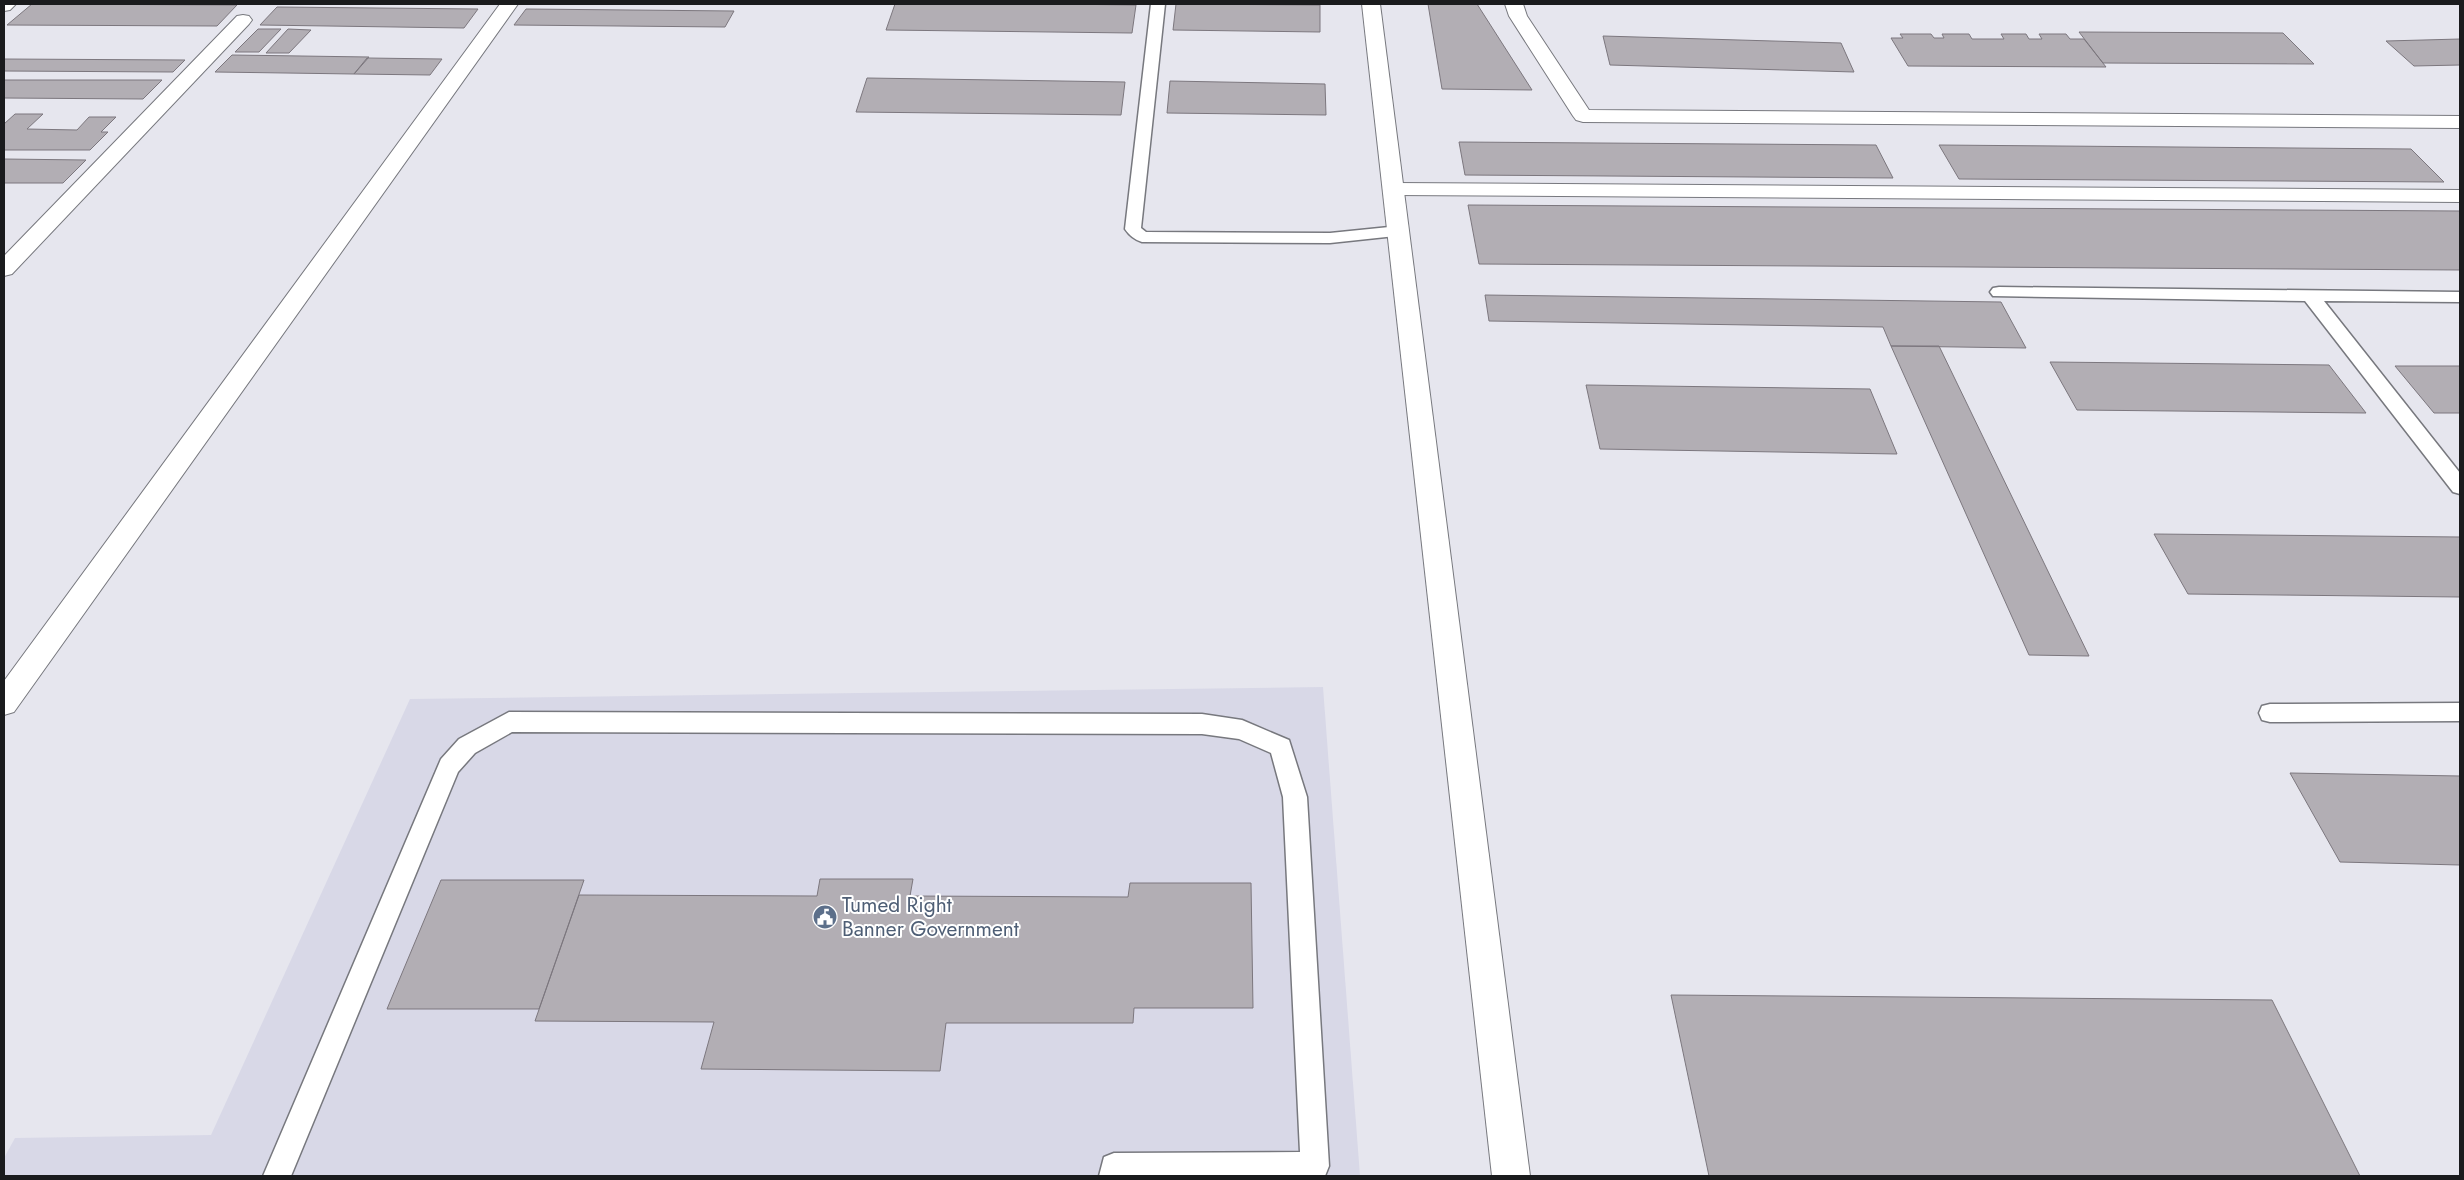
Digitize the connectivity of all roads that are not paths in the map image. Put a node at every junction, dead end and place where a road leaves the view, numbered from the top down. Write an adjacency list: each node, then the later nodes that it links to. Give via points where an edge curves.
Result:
1 (509, 4): 15 (street)
2 (1158, 4): 9 (lane, via 1134,229 1142,237 1330,238)
3 (1372, 4): 7 (street)
4 (1514, 4): 6 (street, via 1518,16 1583,116)
5 (244, 20): 10 (street)
6 (2460, 122)
7 (1394, 189): 8 (street); 9 (street)
8 (2460, 196)
9 (1399, 232): 20 (street)
10 (4, 269)
11 (1999, 292): 12 (lane)
12 (2310, 295): 13 (lane); 14 (lane)
13 (2460, 296)
14 (2460, 487)
15 (4, 703)
16 (2460, 712): 17 (lane)
17 (2270, 713)
18 (277, 1176): 19 (lane, via 449,766 467,746 509,722 1202,724 1242,730 1281,747 1295,797 1315,1166 1114,1168)
19 (1113, 1176)
20 (1511, 1176)

